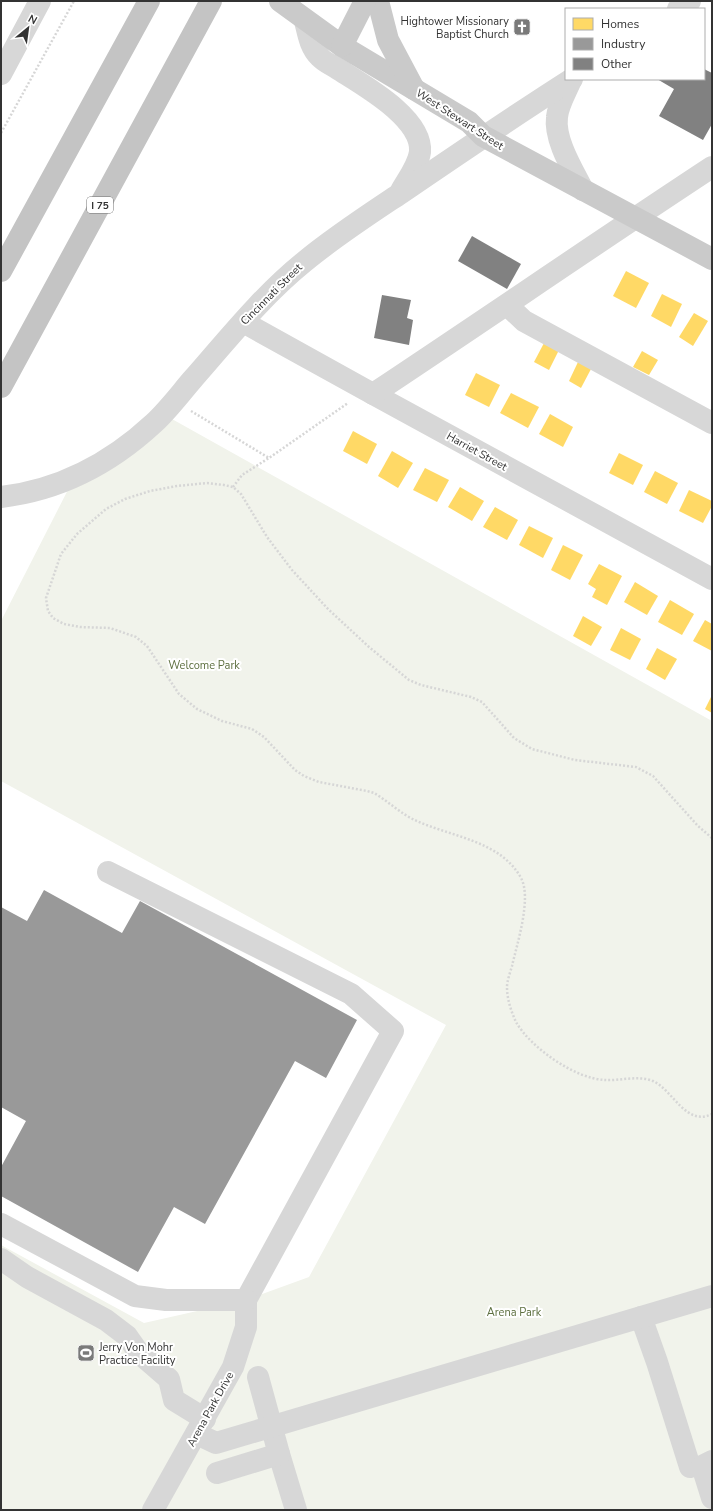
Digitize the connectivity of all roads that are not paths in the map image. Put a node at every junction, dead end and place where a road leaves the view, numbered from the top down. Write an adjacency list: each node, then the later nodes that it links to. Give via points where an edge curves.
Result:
1 (40, 1): 11 (street)
2 (148, 1): 21 (highway)
3 (212, 1): 24 (highway, I 75)
4 (280, 1): 9 (main road, West Stewart Street)
5 (365, 1): 10 (main road)
6 (378, 1): 14 (main road, via 388,40)
7 (690, 1): 8 (street)
8 (680, 8)
9 (305, 21): 10 (main road, West Stewart Street); 18 (street, via 310,41 320,57 387,100 414,129 420,152)
10 (342, 46): 14 (main road, West Stewart Street)
11 (1, 74)
12 (569, 80): 15 (street, Cincinnati Street)
13 (571, 80): 17 (street, via 557,122 561,146)
14 (415, 90): 15 (main road, West Stewart Street, via 469,122)
15 (483, 136): 17 (main road, West Stewart Street); 18 (street, Cincinnati Street)
16 (712, 167): 19 (street)
17 (584, 190): 19 (main road, West Stewart Street)
18 (400, 194): 23 (street, Cincinnati Street, via 305,261 276,286)
19 (635, 217): 20 (main road, West Stewart Street); 22 (street)
20 (712, 259)
21 (1, 271)
22 (507, 305): 25 (street); 26 (street, via 524,321)
23 (243, 322): 25 (street, Harriet Street); 27 (street, Cincinnati Street, via 155,422 125,447 74,478 49,487)
24 (1, 386)
25 (373, 394): 28 (street, Harriet Street)
26 (712, 423)
27 (1, 497)
28 (712, 579)
29 (108, 872): 33 (street, via 351,994 393,1032)
30 (1, 1224): 33 (street, via 135,1296 166,1300)
31 (1, 1259): 36 (street, via 27,1277 106,1320 127,1336 139,1354 169,1379 174,1400)
32 (712, 1296): 34 (street)
33 (246, 1300): 36 (street, Arena Park Drive, via 246,1327 233,1367)
34 (641, 1317): 37 (street); 40 (street)
35 (258, 1377): 37 (street)
36 (201, 1426): 37 (street, via 216,1443); 43 (street, Arena Park Drive)
37 (272, 1427): 38 (street)
38 (279, 1454): 41 (street); 44 (street)
39 (712, 1461): 42 (street, via 702,1466)
40 (690, 1467)
41 (217, 1473)
42 (712, 1498)
43 (153, 1510)
44 (296, 1510)

